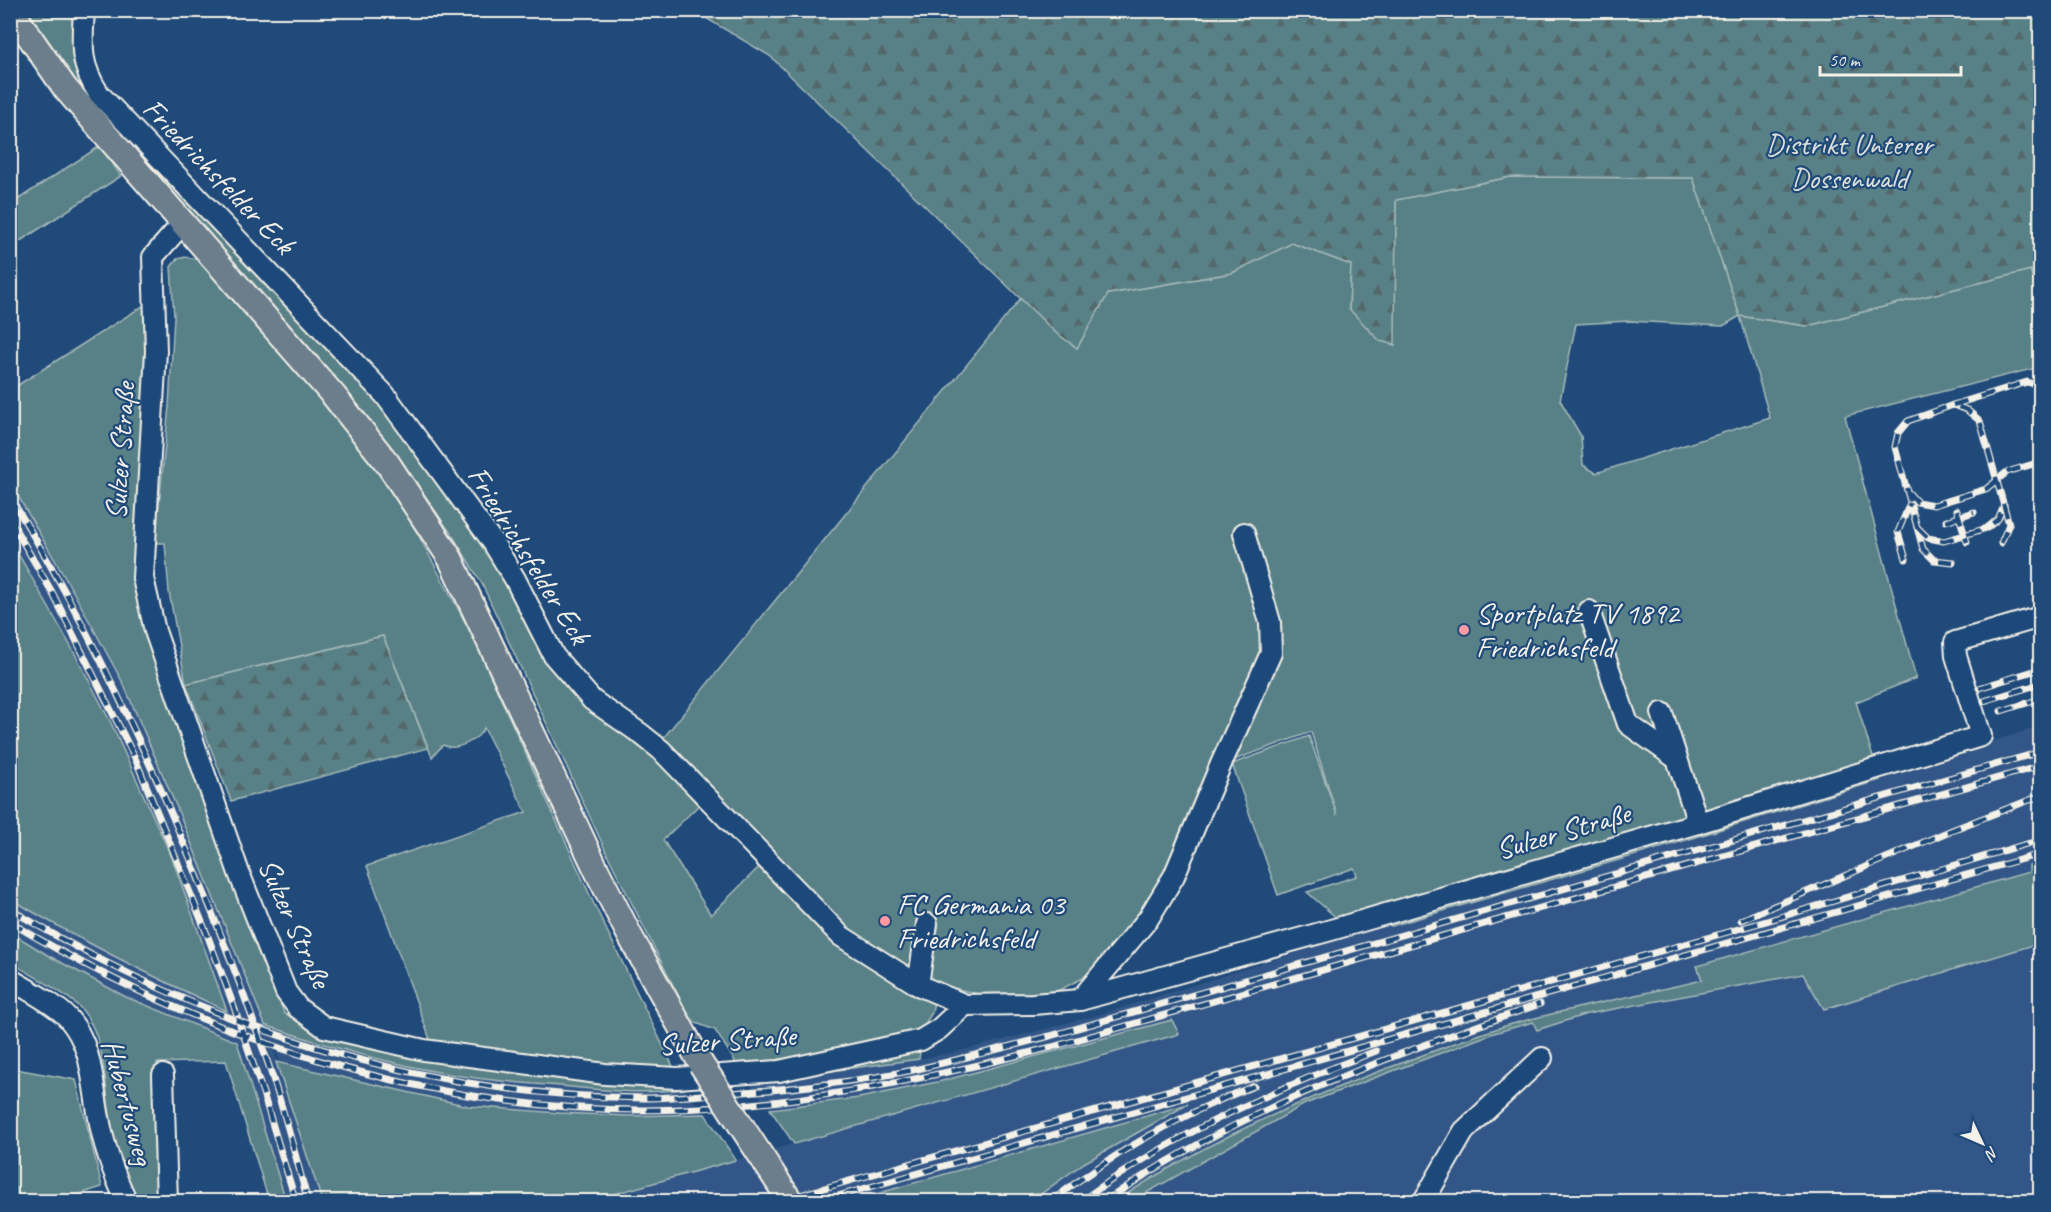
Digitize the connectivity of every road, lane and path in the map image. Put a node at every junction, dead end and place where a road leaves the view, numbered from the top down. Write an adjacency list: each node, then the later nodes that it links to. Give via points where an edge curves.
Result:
1 (10, 10): 3 (main road, via 65,88)
2 (84, 10): 12 (street, Friedrichsfelder Eck, via 82,52 88,77 99,94 385,395 492,541 554,656 583,691 661,750 841,936)
3 (182, 224): 14 (street, Sulzer Straße, via 153,257 156,351 142,578 155,631 239,873 286,992 298,1008 324,1027 424,1050 617,1075 677,1078 779,1071 921,1040); 19 (main road, bridge, via 334,396 381,455 450,558 630,936 701,1064)
4 (1244, 533): 13 (street, via 1270,622 1271,653 1174,876 1148,919)
5 (1589, 611): 8 (street, via 1628,724)
6 (2040, 617): 9 (street, Sulzer Straße, via 1955,642 1981,736)
7 (1662, 713): 8 (street)
8 (1677, 759): 9 (street)
9 (1698, 823): 13 (street, Sulzer Straße)
10 (927, 924): 12 (street)
11 (10, 979): 17 (street, Hubertusweg, via 66,1015 76,1027 88,1054 112,1169)
12 (918, 985): 14 (street, Friedrichsfelder Eck)
13 (1080, 1000): 14 (street, Sulzer Straße)
14 (965, 1005)
15 (1542, 1058): 20 (street, via 1464,1131)
16 (163, 1075): 18 (street)
17 (127, 1202)
18 (167, 1202)
19 (791, 1202)
20 (1423, 1202)

